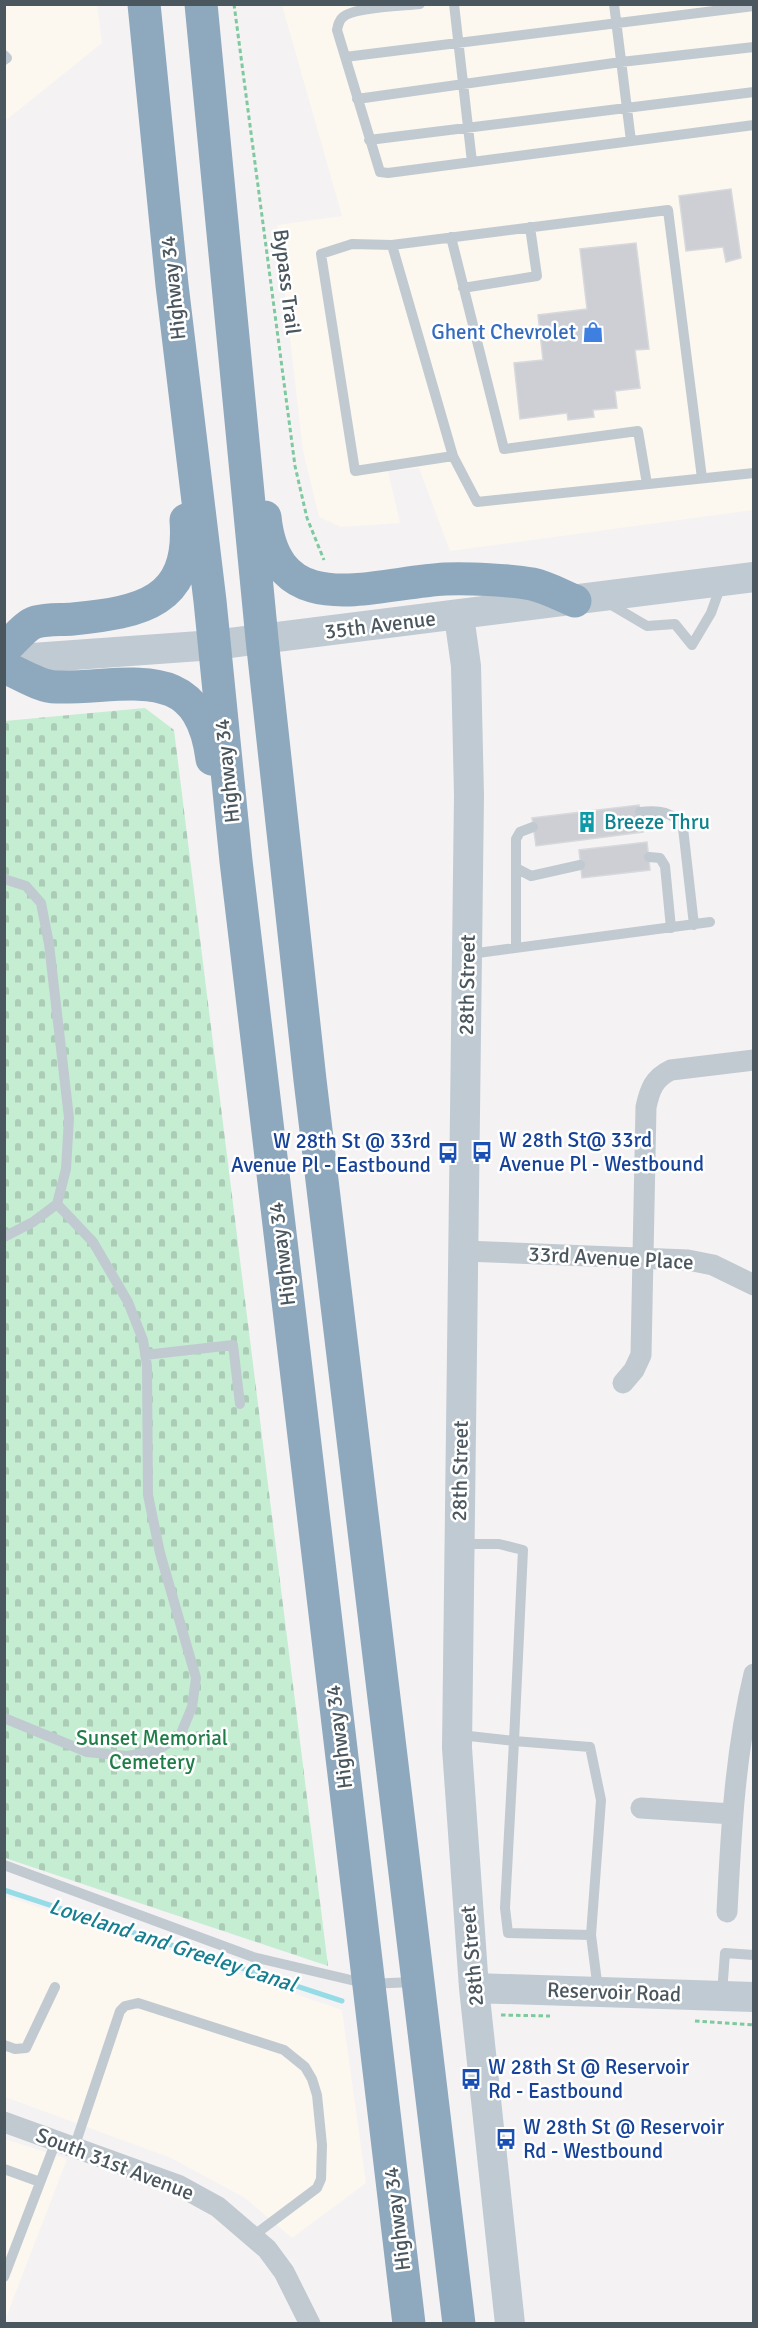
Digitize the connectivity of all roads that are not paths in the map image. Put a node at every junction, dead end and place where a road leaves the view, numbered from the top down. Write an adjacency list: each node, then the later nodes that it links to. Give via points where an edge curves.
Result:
1 (144, 4): 27 (highway, Highway 34)
2 (201, 4): 18 (highway)
3 (420, 4): 11 (lane, via 355,12 341,18 337,30)
4 (454, 4): 8 (lane)
5 (615, 4): 7 (lane)
6 (753, 6): 7 (lane)
7 (617, 24): 8 (lane); 13 (lane)
8 (459, 43): 11 (lane); 14 (lane)
9 (753, 47): 13 (lane)
10 (4, 55): 12 (lane)
11 (345, 57): 16 (lane)
12 (4, 60)
13 (621, 62): 14 (lane); 17 (lane)
14 (463, 85): 16 (lane); 20 (lane)
15 (753, 92): 17 (lane)
16 (357, 99): 21 (lane)
17 (627, 108): 20 (lane); 22 (lane)
18 (212, 120): 35 (highway, via 225,129 266,529 271,549 283,569 316,589 337,591 447,579 533,584); 37 (highway)
19 (753, 125): 22 (lane)
20 (468, 129): 21 (lane); 23 (lane)
21 (369, 140): 23 (lane, via 380,172)
22 (631, 141): 23 (lane)
23 (471, 162)
24 (530, 227): 25 (lane); 28 (lane, via 537,276); 31 (lane, via 668,210)
25 (451, 237): 26 (lane); 28 (lane)
26 (392, 245): 29 (lane); 29 (lane, via 352,244 321,254 355,471)
27 (172, 285): 38 (highway, Highway 34); 39 (highway, via 170,312 187,534 180,571 156,600 135,610 33,622)
28 (463, 288): 32 (lane, via 504,449 638,431)
29 (453, 456): 32 (lane, via 477,502)
30 (753, 473): 31 (lane)
31 (702, 478): 32 (lane)
32 (647, 484)
33 (753, 577): 34 (street, 35th Avenue)
34 (722, 582): 35 (street, 35th Avenue); 35 (lane, via 711,613 692,645 675,624 647,626)
35 (587, 599): 36 (street, 35th Avenue)
36 (459, 616): 37 (street, 35th Avenue); 53 (street, 28th Street, via 466,666)
37 (262, 639): 38 (street, 35th Avenue); 74 (highway, via 311,1092)
38 (214, 645): 40 (street, 35th Avenue); 45 (highway, Highway 34)
39 (4, 649)
40 (4, 660)
41 (4, 667): 45 (highway, via 53,687 142,682 180,694 208,733 221,830)
42 (640, 812): 50 (lane, via 676,816 683,828)
43 (533, 827): 47 (lane, via 520,832 516,839)
44 (649, 857): 51 (lane, via 660,858 665,866)
45 (236, 861): 75 (highway, Highway 34)
46 (580, 865): 47 (lane, via 531,876)
47 (516, 868): 52 (lane)
48 (4, 879): 55 (lane, via 26,886 42,903 49,944 69,1118 66,1169)
49 (710, 922): 50 (lane)
50 (694, 925): 51 (lane)
51 (671, 928): 52 (lane)
52 (516, 948): 53 (lane)
53 (467, 955): 57 (street, 28th Street)
54 (753, 1060): 58 (street, via 670,1070 660,1075 649,1092)
55 (57, 1204): 56 (lane); 60 (lane, via 93,1242 128,1302)
56 (4, 1237)
57 (464, 1251): 58 (street, 33rd Avenue Place); 63 (street, 28th Street)
58 (643, 1257): 59 (street, 33rd Avenue Place, via 713,1265); 61 (street, via 641,1354)
59 (753, 1285)
60 (145, 1355): 62 (lane, via 233,1345); 65 (lane, via 148,1495 196,1678 192,1707 180,1736 156,1751 127,1756 87,1752)
61 (623, 1383)
62 (240, 1404)
63 (459, 1544): 66 (street, 28th Street); 67 (lane, via 499,1544 523,1550)
64 (753, 1674): 69 (street, via 743,1719)
65 (4, 1718)
66 (457, 1734): 67 (lane); 77 (street, 28th Street)
67 (514, 1741): 72 (lane, via 590,1747 601,1800); 72 (lane, via 505,1908 508,1933)
68 (641, 1808): 69 (street)
69 (732, 1814): 71 (street)
70 (4, 1865): 75 (lane, via 253,1957)
71 (728, 1911)
72 (591, 1935): 78 (lane)
73 (753, 1955): 79 (lane, via 725,1953)
74 (420, 1982): 75 (lane); 90 (highway)
75 (368, 1984): 89 (highway, Highway 34)
76 (55, 1987): 81 (lane, via 26,2048)
77 (474, 1988): 78 (street, Reservoir Road); 91 (street, 28th Street)
78 (598, 1990): 79 (street, Reservoir Road)
79 (722, 1995): 80 (street, Reservoir Road)
80 (753, 1997)
81 (4, 2045)
82 (4, 2122): 83 (street, South 31st Avenue)
83 (65, 2144): 85 (lane); 86 (street, South 31st Avenue, via 196,2193); 86 (lane, via 125,2006 138,2003 284,2050 305,2067 317,2095 323,2172 316,2188)
84 (4, 2169): 85 (lane)
85 (40, 2182): 87 (lane)
86 (253, 2236): 88 (street, South 31st Avenue, via 284,2272)
87 (4, 2277)
88 (310, 2324)
89 (409, 2324)
90 (459, 2324)
91 (510, 2324)

